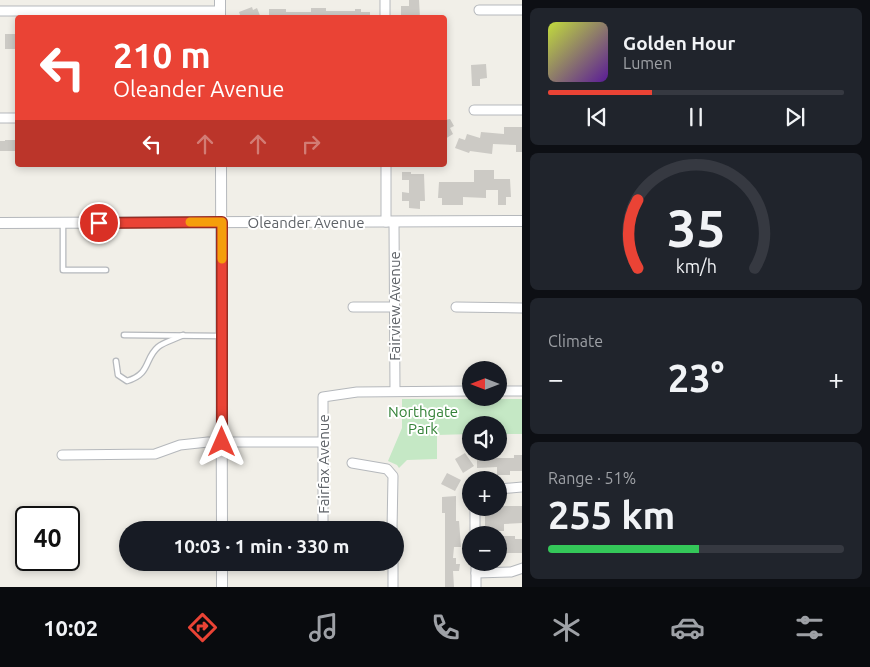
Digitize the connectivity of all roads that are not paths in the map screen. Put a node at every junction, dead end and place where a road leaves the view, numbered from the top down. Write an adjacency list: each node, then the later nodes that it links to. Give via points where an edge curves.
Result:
1 (385, 0): 6 (street)
2 (220, 9): 5 (street)
3 (479, 10): 4 (street)
4 (522, 10)
5 (0, 11)
6 (385, 15)
7 (474, 110): 8 (street)
8 (522, 110)
9 (0, 118): 10 (street)
10 (15, 118)
11 (221, 167): 14 (street)
12 (386, 167): 15 (street, Fairview Avenue)
13 (522, 221): 15 (street, Oleander Avenue)
14 (222, 222): 15 (street, Oleander Avenue); 17 (street, Oleander Avenue); 25 (street)
15 (390, 222): 20 (street, Fairview Avenue)
16 (0, 223): 17 (street, Oleander Avenue)
17 (63, 223): 18 (lane, via 63,270)
18 (106, 270)
19 (352, 307): 20 (street)
20 (394, 307): 27 (street, Fairview Avenue)
21 (456, 307): 22 (street)
22 (522, 308)
23 (124, 335): 24 (lane)
24 (183, 335): 25 (lane); 26 (lane, via 158,348 140,376 134,379 127,381 118,375)
25 (222, 336): 31 (street)
26 (116, 361)
27 (395, 391): 28 (street); 32 (street, Fairfax Avenue, via 323,397)
28 (462, 391)
29 (508, 391): 30 (street)
30 (522, 391)
31 (222, 442): 32 (street); 33 (street, via 180,445 155,454); 37 (street)
32 (322, 442): 38 (street, Fairfax Avenue)
33 (62, 455)
34 (352, 463): 39 (street, via 387,469 393,476)
35 (522, 487): 36 (street)
36 (507, 489)
37 (222, 521)
38 (323, 521)
39 (392, 521)
40 (522, 568): 43 (street, via 511,572)
41 (222, 571): 44 (street)
42 (392, 571): 45 (street)
43 (476, 573): 46 (street)
44 (222, 587)
45 (393, 587)
46 (476, 587)

